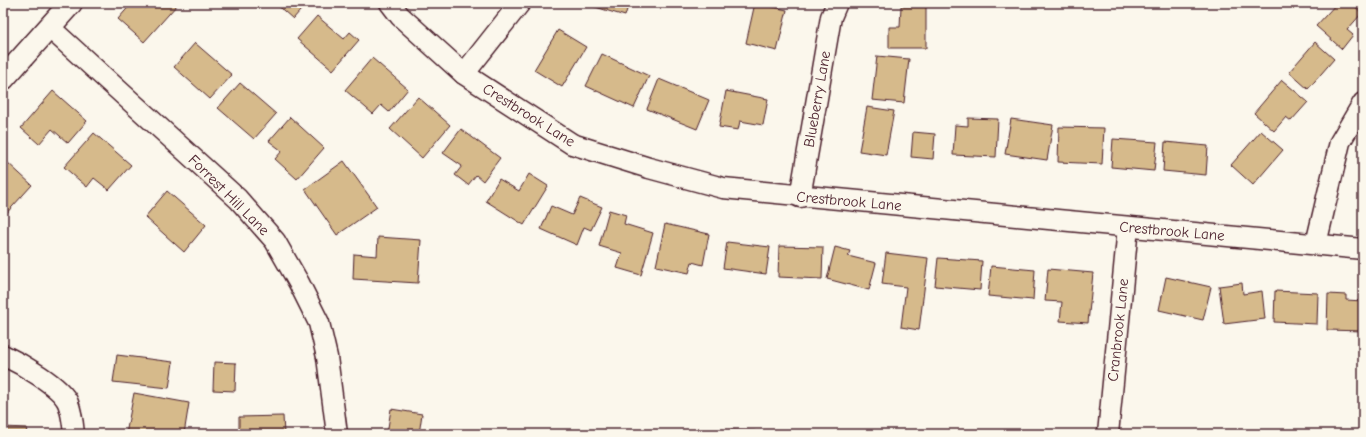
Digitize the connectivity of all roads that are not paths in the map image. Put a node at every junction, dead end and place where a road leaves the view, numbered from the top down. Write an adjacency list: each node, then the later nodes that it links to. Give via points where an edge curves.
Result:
1 (71, 3): 5 (street)
2 (390, 3): 6 (street, Crestbrook Lane, via 400,16)
3 (520, 3): 6 (street)
4 (837, 3): 9 (street, Blueberry Lane, via 831,18)
5 (49, 27): 7 (street); 15 (street, Forrest Hill Lane, via 238,199 275,241 319,322 327,357)
6 (464, 74): 9 (street, Crestbrook Lane, via 572,144 723,188)
7 (3, 80)
8 (1363, 103): 11 (street, via 1340,142)
9 (800, 197): 10 (street, Crestbrook Lane)
10 (1128, 227): 11 (street, Crestbrook Lane); 16 (street, Cranbrook Lane)
11 (1316, 244): 12 (street, Crestbrook Lane)
12 (1363, 249)
13 (3, 355): 14 (street, via 52,384 67,402)
14 (74, 434)
15 (337, 434)
16 (1108, 434)

